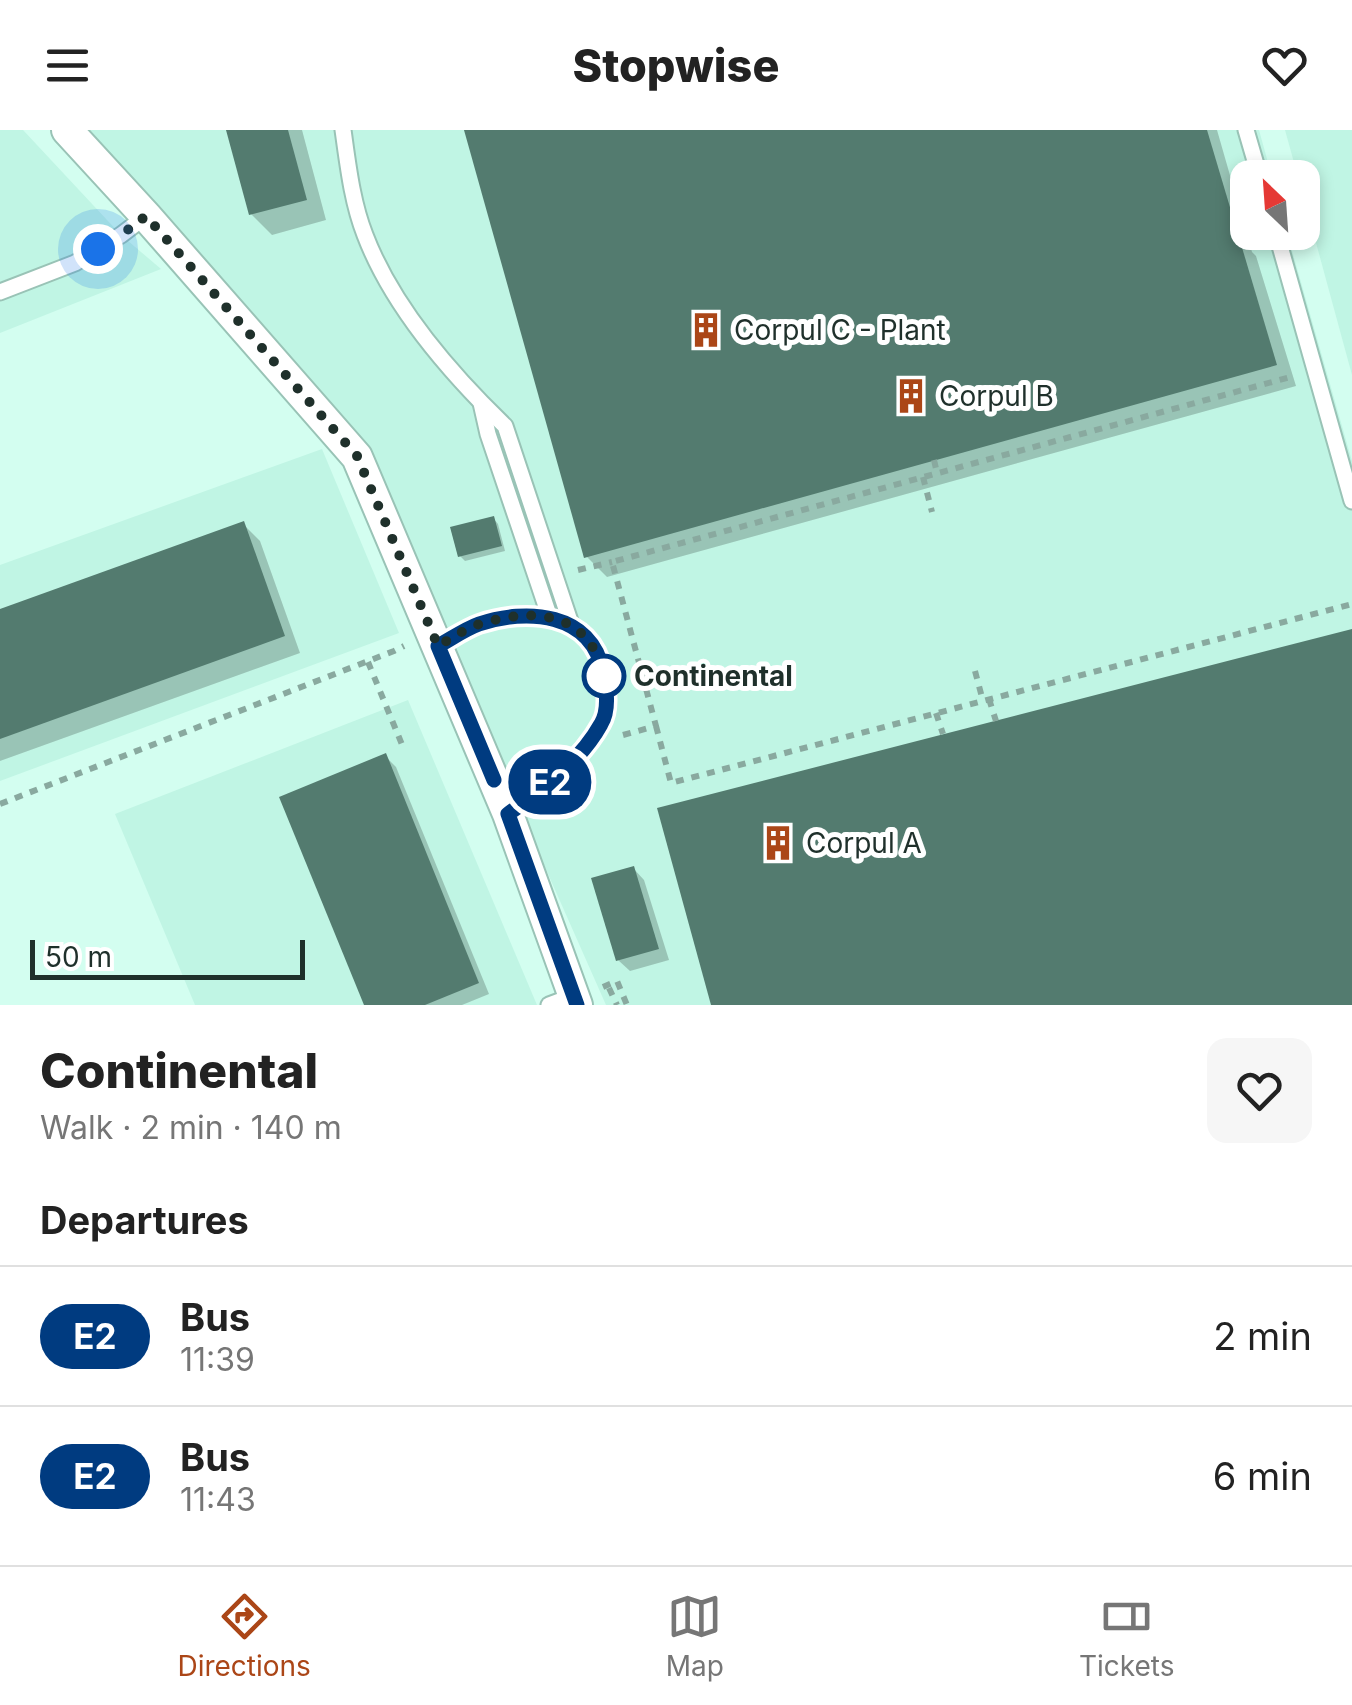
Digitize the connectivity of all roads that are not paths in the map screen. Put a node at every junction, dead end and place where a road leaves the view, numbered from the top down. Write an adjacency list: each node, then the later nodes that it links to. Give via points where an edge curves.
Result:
1 (67, 130): 5 (street)
2 (343, 130): 8 (lane, via 364,236 415,325)
3 (1246, 130): 4 (lane)
4 (1255, 160)
5 (146, 216): 7 (lane, via 75,263); 12 (street, via 357,456)
6 (1281, 250): 9 (lane)
7 (0, 292)
8 (482, 403): 10 (lane); 11 (lane, via 505,426)
9 (1352, 501)
10 (550, 618): 11 (lane); 12 (lane, via 519,615)
11 (571, 624): 13 (lane, via 600,659 603,722 574,759)
12 (434, 637): 13 (street)
13 (508, 814): 14 (street)
14 (566, 1002)

